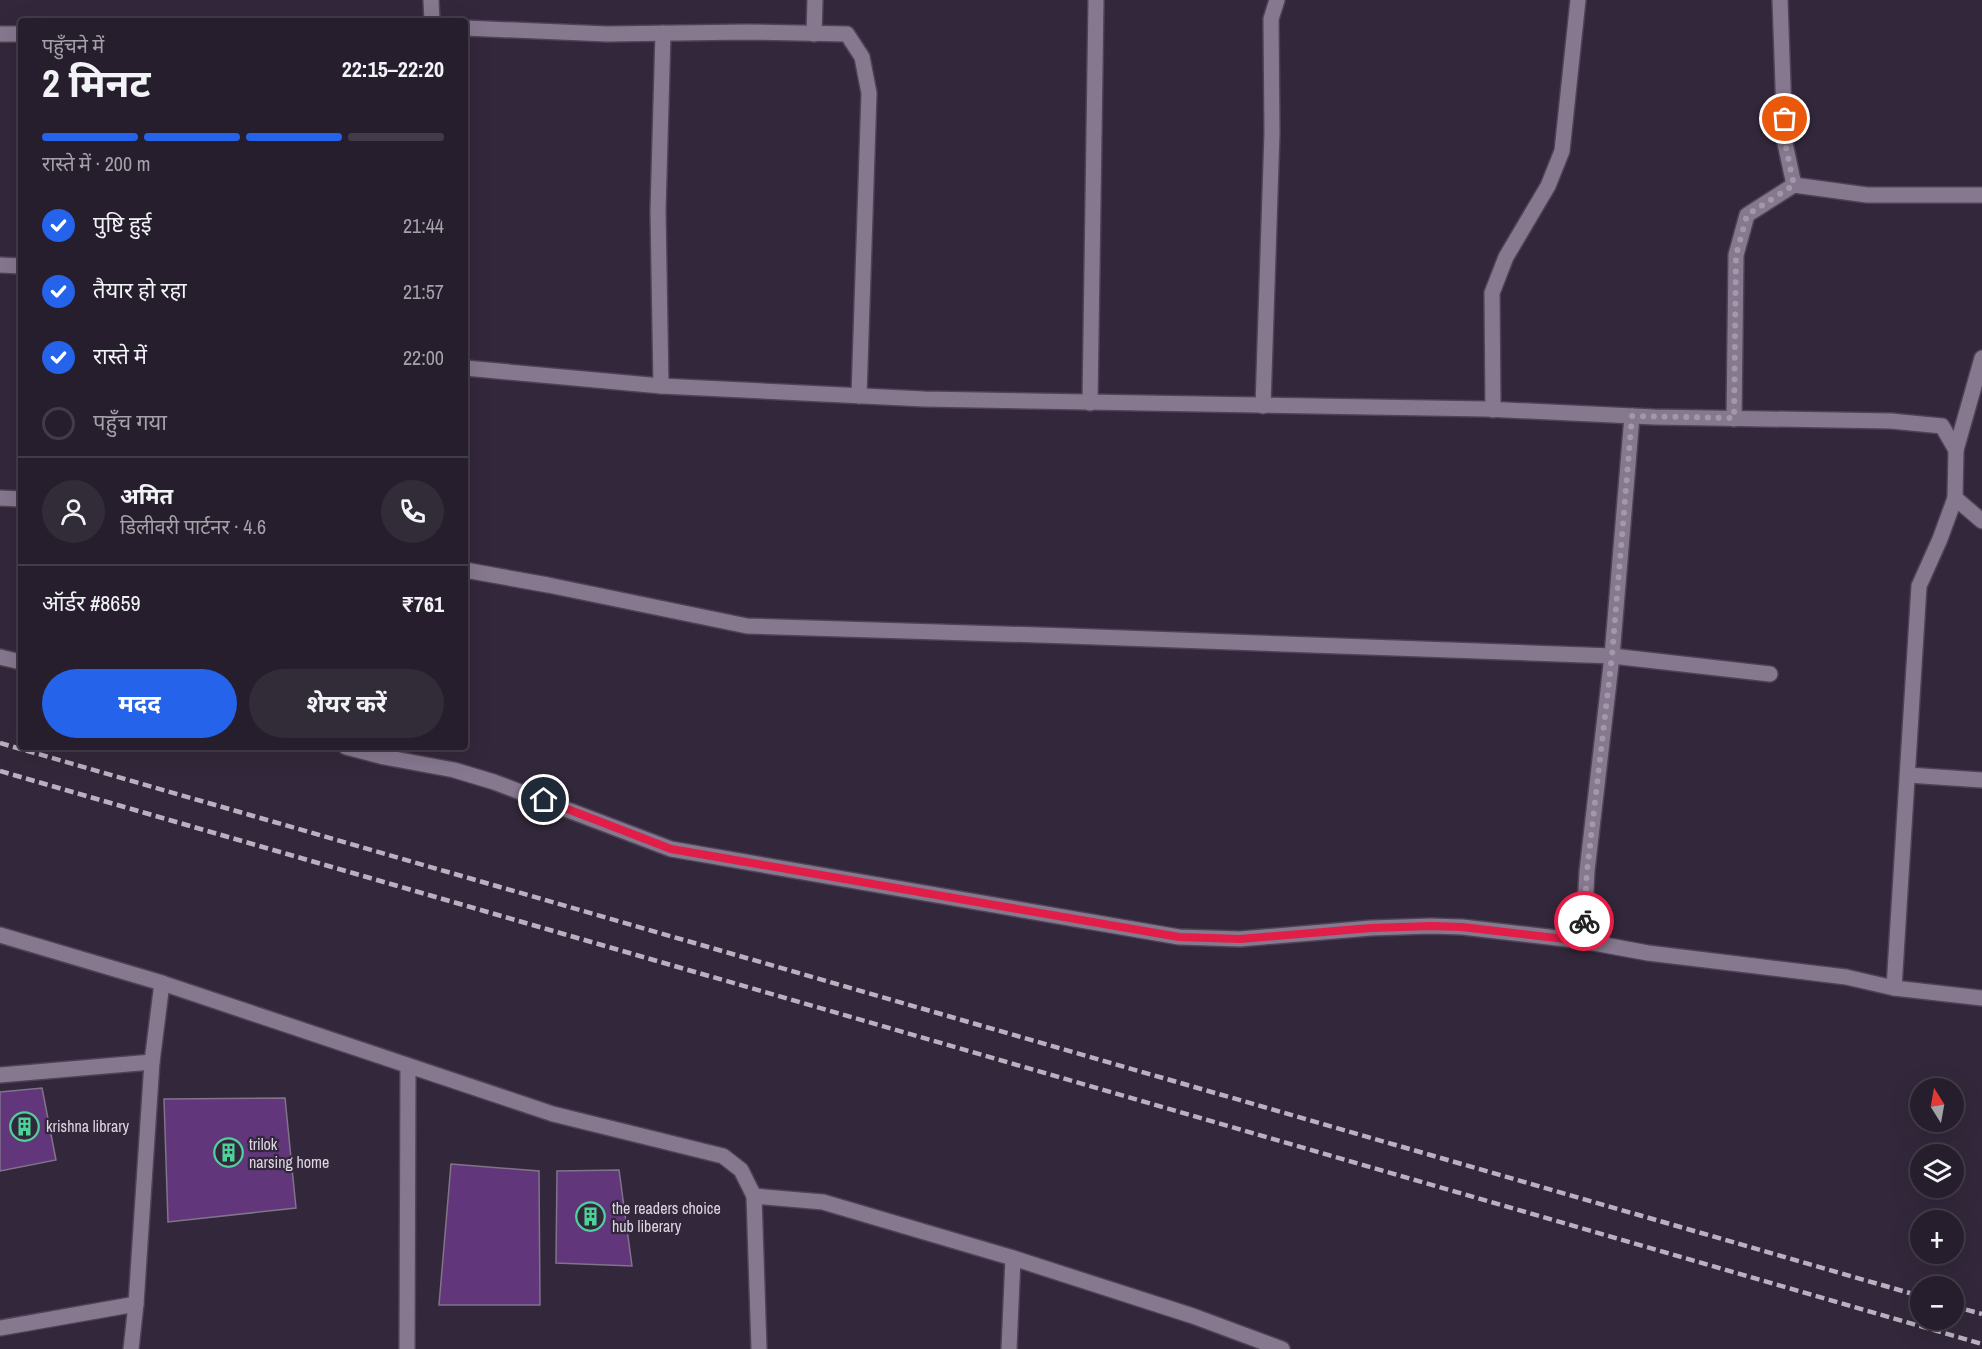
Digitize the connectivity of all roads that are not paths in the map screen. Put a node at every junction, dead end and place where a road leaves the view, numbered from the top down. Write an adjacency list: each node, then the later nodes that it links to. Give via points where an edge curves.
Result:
1 (431, 0): 7 (street)
2 (815, 0): 10 (street)
3 (1096, 0): 21 (street)
4 (1277, 0): 22 (street, via 1271,19 1272,133)
5 (1578, 0): 23 (street, via 1562,151 1548,186 1506,257 1492,293)
6 (1780, 0): 13 (street, via 1785,143)
7 (432, 18)
8 (468, 28): 9 (street)
9 (663, 33): 10 (street); 19 (street, via 658,211)
10 (814, 33): 20 (street, via 847,34 862,57 869,93)
11 (0, 34): 12 (street)
12 (18, 34)
13 (1794, 185): 14 (street, via 1867,195); 25 (street, via 1747,215 1736,255)
14 (1982, 195)
15 (0, 265): 16 (street)
16 (18, 266)
17 (1982, 358): 26 (street)
18 (468, 368): 19 (street)
19 (661, 386): 20 (street)
20 (859, 396): 21 (street)
21 (1090, 403): 22 (street)
22 (1263, 406): 23 (street)
23 (1493, 410): 24 (street)
24 (1632, 416): 25 (street); 32 (street)
25 (1734, 418): 26 (street, via 1891,421 1942,426)
26 (1956, 450): 28 (street)
27 (0, 498): 29 (street)
28 (1954, 498): 30 (street); 38 (street, via 1919,586)
29 (18, 499)
30 (1982, 521)
31 (468, 571): 32 (street, via 747,626)
32 (1612, 656): 35 (street); 41 (street)
33 (0, 657): 34 (street)
34 (18, 661)
35 (1770, 674)
36 (369, 750): 37 (street)
37 (385, 752): 41 (street, via 494,782 671,849 1179,937 1240,939 1431,926)
38 (1908, 775): 39 (street); 43 (street)
39 (1982, 780)
40 (0, 935): 42 (street)
41 (1582, 941): 43 (street, via 1846,977)
42 (162, 983): 45 (street); 46 (street)
43 (1894, 988): 44 (street)
44 (1982, 998)
45 (152, 1062): 47 (street); 50 (street)
46 (408, 1066): 48 (street, via 553,1114 723,1156 741,1170); 53 (street)
47 (0, 1075)
48 (754, 1196): 49 (street, via 823,1202); 54 (street)
49 (1014, 1258): 55 (street); 56 (street)
50 (136, 1304): 51 (street); 52 (street)
51 (0, 1328)
52 (131, 1349)
53 (407, 1349)
54 (759, 1349)
55 (1009, 1349)
56 (1282, 1349)

